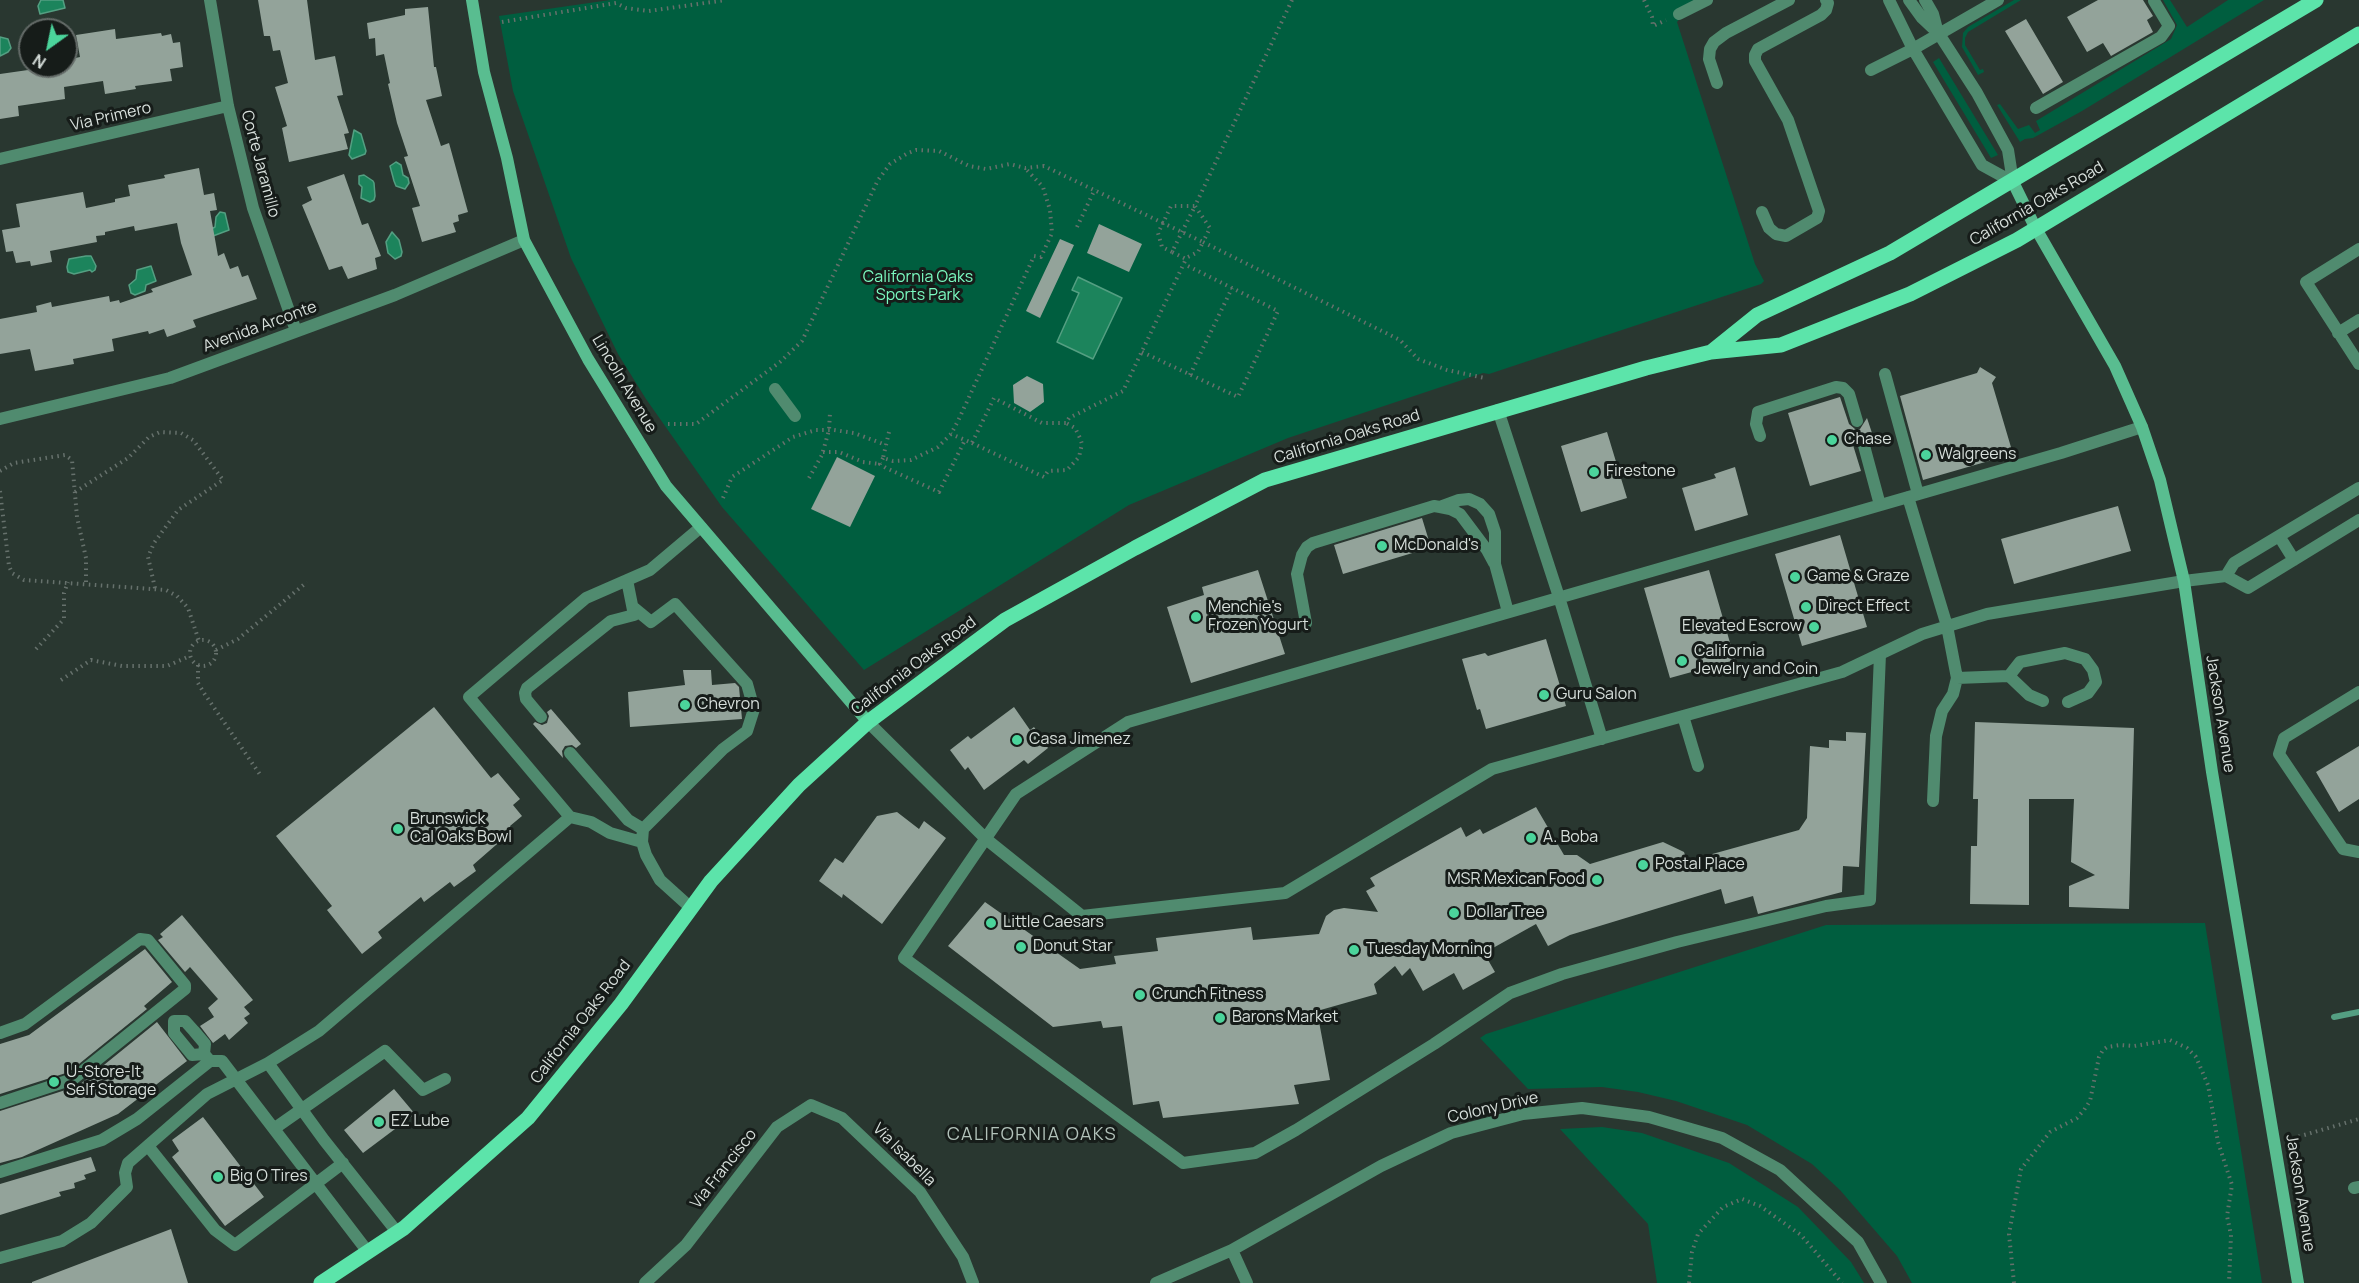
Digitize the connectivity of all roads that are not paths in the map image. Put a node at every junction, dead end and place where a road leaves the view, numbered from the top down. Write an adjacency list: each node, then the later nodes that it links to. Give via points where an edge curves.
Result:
1 (210, 0): 18 (street, Corte Jaramillo)
2 (472, 0): 24 (main road, Lincoln Avenue, via 484,72)
3 (1707, 0): 12 (street)
4 (1789, 0): 17 (street, via 1714,42 1709,59)
5 (1826, 0): 22 (street, via 1826,10 1821,15 1764,46 1755,55 1788,120 1817,203 1817,218 1786,236 1769,228)
6 (1889, 0): 15 (street)
7 (1909, 0): 13 (street)
8 (1925, 0): 13 (street)
9 (1998, 0): 13 (street)
10 (2316, 0): 21 (main road, California Oaks Road)
11 (2154, 1): 19 (street, via 2169,26 2161,38)
12 (1679, 14)
13 (1939, 34): 15 (street); 21 (street, via 2008,150)
14 (2359, 34): 23 (main road, California Oaks Road)
15 (1913, 49): 16 (street); 21 (street, via 1982,165)
16 (1871, 70)
17 (1717, 83)
18 (228, 106): 20 (street, Via Primero); 27 (street, Corte Jaramillo, via 253,208)
19 (2036, 108)
20 (0, 159)
21 (2013, 182): 23 (main road, Jackson Avenue); 29 (main road, California Oaks Road, via 1890,253 1757,315)
22 (1762, 212)
23 (2036, 227): 29 (main road, California Oaks Road, via 2018,240 1910,294 1781,345); 37 (main road, Jackson Avenue, via 2115,366)
24 (524, 240): 27 (street, Avenida Arconte, via 395,295); 45 (main road, Lincoln Avenue, via 588,359 666,486)
25 (2359, 249): 28 (street, via 2306,282)
26 (2359, 320): 28 (street)
27 (296, 331): 35 (street, Avenida Arconte, via 170,378)
28 (2338, 333): 30 (street)
29 (1711, 352): 33 (main road, California Oaks Road)
30 (2359, 364)
31 (1885, 375): 41 (street)
32 (775, 389): 34 (street)
33 (1498, 410): 52 (street); 65 (main road, California Oaks Road, via 1265,480 1005,620)
34 (795, 416)
35 (0, 419)
36 (1857, 422): 38 (street, via 1849,394 1836,387 1758,412)
37 (2142, 427): 41 (street); 51 (main road, Jackson Avenue, via 2160,480)
38 (1760, 436)
39 (1863, 442): 42 (street)
40 (2359, 488): 46 (street)
41 (1913, 495): 42 (street); 56 (street)
42 (1880, 505): 52 (street)
43 (1440, 507): 48 (street, via 1460,514); 48 (street, via 1469,499 1480,504 1489,514 1495,532); 55 (street, via 1307,547 1297,574)
44 (2359, 520): 47 (street)
45 (701, 527): 50 (street, via 650,570); 65 (main road, Lincoln Avenue)
46 (2279, 536): 47 (street); 49 (street, via 2234,563)
47 (2294, 560): 49 (street, via 2248,588)
48 (1495, 564): 54 (street)
49 (2226, 576): 51 (street)
50 (627, 580): 53 (street); 70 (street, via 586,598 470,697)
51 (2184, 581): 56 (street, via 1987,614); 99 (main road, Jackson Avenue)
52 (1559, 597): 54 (street); 66 (street)
53 (634, 608): 64 (street, via 634,615 611,621 534,682 525,693 526,699); 71 (street, via 651,622 675,604 747,684 754,709 747,731 723,749)
54 (1508, 612): 72 (street, via 1128,722 1016,794)
55 (1306, 623)
56 (1947, 626): 57 (street); 59 (street)
57 (1880, 654): 63 (street, via 1842,672); 72 (street, via 1870,900 1826,906 1677,942 1510,993 1255,1153 1183,1163 904,958)
58 (2009, 676): 59 (street); 61 (street, via 2029,695); 62 (street, via 2020,662 2065,653 2085,659 2096,682 2088,693)
59 (1957, 678): 69 (street, via 1936,736)
60 (2359, 692): 73 (street, via 2284,738 2279,754 2343,849)
61 (2043, 701)
62 (2068, 702)
63 (1683, 716): 66 (street); 68 (street)
64 (541, 717)
65 (868, 722): 72 (street); 74 (main road, California Oaks Road, via 799,785)
66 (1602, 738): 72 (street, via 1492,769 1285,893 1082,916)
67 (570, 753): 71 (street)
68 (1698, 766)
69 (1933, 801)
70 (570, 817): 71 (street, via 591,822 610,833); 78 (street, via 319,1031)
71 (643, 836): 74 (street, via 646,855 660,880)
72 (986, 839)
73 (2359, 852)
74 (691, 908): 89 (main road, California Oaks Road, via 621,1004 528,1118)
75 (162, 1007): 76 (street, via 185,985 148,940 140,939 26,1024); 77 (street, via 174,1021 185,1021 194,1031 205,1044); 81 (street, via 73,1079)
76 (0, 1032)
77 (207, 1058): 79 (street, via 222,1060); 87 (street, via 117,1132)
78 (268, 1063): 79 (street); 82 (street)
79 (237, 1079): 84 (street); 85 (street, via 207,1094)
80 (445, 1079): 82 (street, via 423,1090 385,1050)
81 (0, 1103)
82 (302, 1110): 84 (street); 86 (street)
83 (842, 1118): 94 (street, Via Francisco, via 811,1105 777,1128 686,1245); 95 (street, Via Isabella, via 920,1192 963,1257)
84 (275, 1128): 88 (street)
85 (148, 1146): 88 (street, via 215,1230 235,1245); 92 (street, via 128,1163 127,1187 91,1223 62,1241)
86 (343, 1163): 88 (street); 89 (street)
87 (0, 1172)
88 (317, 1183): 91 (street)
89 (397, 1232): 91 (main road, California Oaks Road)
90 (1232, 1250): 96 (street, Colony Drive); 97 (street); 98 (street, Colony Drive, via 1381,1166 1451,1133 1523,1114 1582,1108 1649,1117 1722,1138 1780,1170 1858,1242)
91 (368, 1252): 93 (main road, California Oaks Road)
92 (0, 1258)
93 (321, 1283)
94 (645, 1283)
95 (973, 1283)
96 (1156, 1283)
97 (1247, 1283)
98 (1881, 1283)
99 (2298, 1283)

